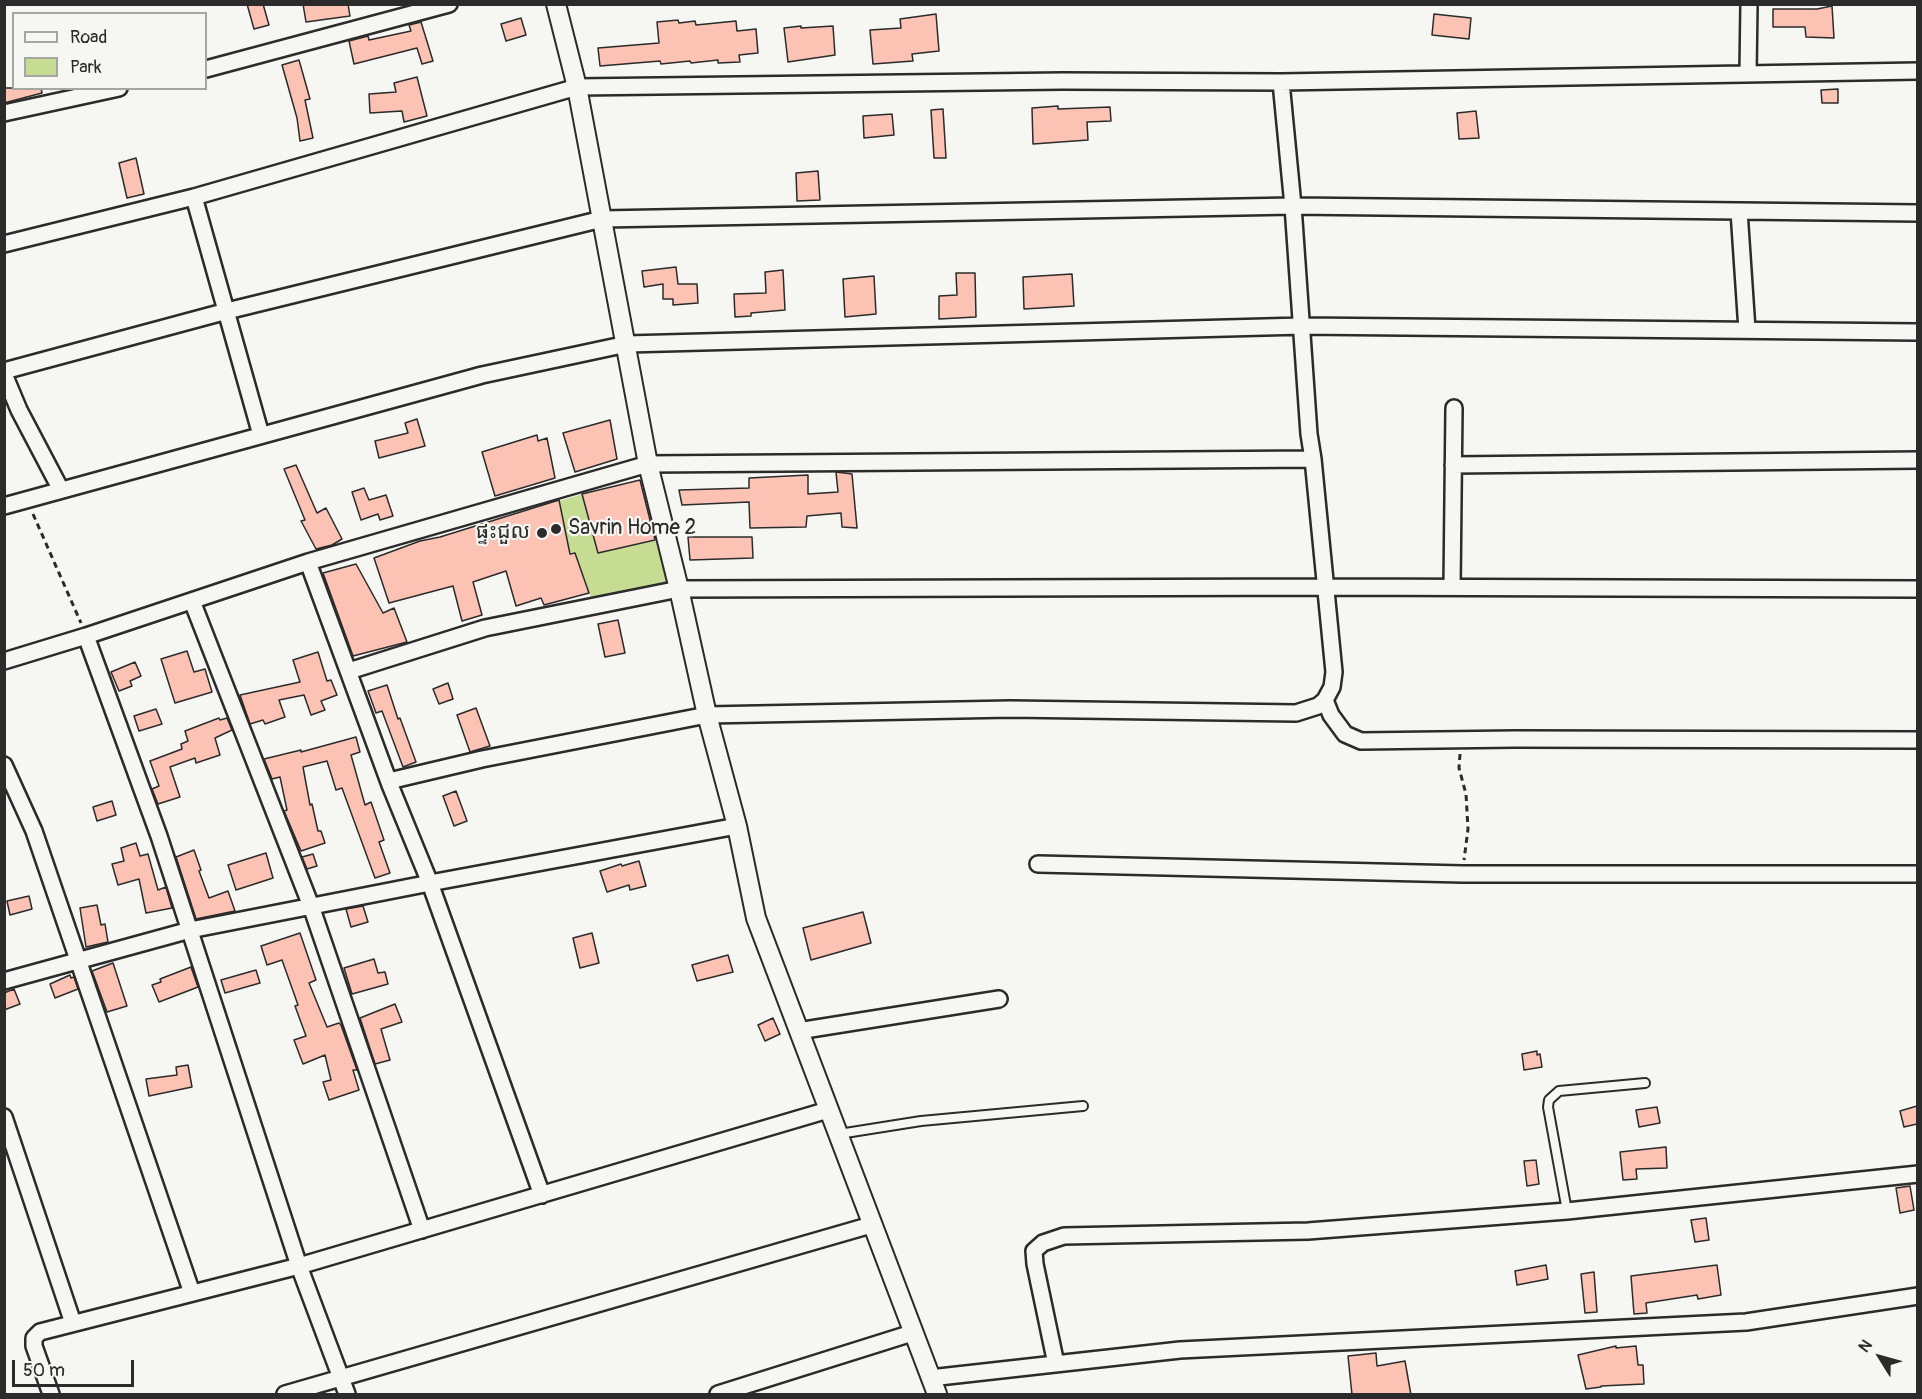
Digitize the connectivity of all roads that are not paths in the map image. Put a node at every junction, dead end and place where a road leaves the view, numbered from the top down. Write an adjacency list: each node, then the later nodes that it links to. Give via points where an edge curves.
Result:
1 (449, 4): 4 (street)
2 (556, 4): 8 (street)
3 (1749, 4): 6 (street)
4 (207, 69)
5 (1917, 71): 6 (street)
6 (1748, 73): 7 (street)
7 (1281, 82): 8 (street); 12 (street)
8 (577, 87): 11 (street); 15 (street)
9 (110, 90): 10 (street)
10 (4, 113)
11 (194, 197): 16 (street); 17 (street)
12 (1293, 207): 13 (street); 15 (street); 18 (street)
13 (1739, 211): 14 (street); 19 (street)
14 (1917, 213)
15 (602, 219): 17 (street); 21 (street)
16 (4, 244)
17 (226, 311): 22 (street); 24 (street)
18 (1302, 326): 19 (street); 21 (street); 25 (street)
19 (1747, 330): 20 (street)
20 (1917, 332)
21 (627, 344): 24 (street, via 482,375); 27 (street)
22 (4, 373): 29 (street)
23 (1454, 408): 28 (street)
24 (261, 435): 29 (street)
25 (1313, 459): 27 (street); 32 (street)
26 (1917, 460): 28 (street)
27 (648, 464): 31 (street); 35 (street)
28 (1453, 465): 33 (street)
29 (61, 490): 30 (street)
30 (4, 506)
31 (308, 562): 36 (street); 39 (street)
32 (1326, 587): 33 (street); 35 (street); 40 (street, via 1334,672)
33 (1452, 587): 34 (street)
34 (1917, 589)
35 (679, 590): 39 (street, via 485,628); 41 (street)
36 (192, 601): 37 (street); 49 (street)
37 (86, 636): 38 (street); 50 (street)
38 (4, 661)
39 (349, 671): 44 (street)
40 (1325, 700): 41 (street, via 1296,713 1010,709); 42 (street, via 1345,734 1361,741)
41 (707, 715): 44 (street); 45 (street)
42 (1917, 740)
43 (4, 765): 51 (street, via 34,831)
44 (389, 781): 48 (street)
45 (737, 826): 48 (street); 54 (street, via 756,918)
46 (1038, 864): 47 (street, via 1463,874)
47 (1917, 874)
48 (430, 882): 49 (street); 61 (street)
49 (311, 906): 50 (street); 64 (street)
50 (190, 930): 51 (street); 65 (street)
51 (78, 961): 52 (street); 66 (street)
52 (4, 981)
53 (999, 999): 54 (street)
54 (798, 1031): 57 (street)
55 (1645, 1083): 62 (lane, via 1559,1091 1549,1100)
56 (1083, 1106): 59 (lane, via 921,1121)
57 (828, 1110): 59 (street); 61 (street)
58 (5, 1120): 68 (street)
59 (837, 1134): 63 (street)
60 (1917, 1174): 62 (street)
61 (542, 1195): 64 (street)
62 (1567, 1211): 70 (street, via 1308,1231 1064,1236 1043,1243 1034,1251)
63 (871, 1225): 69 (street); 71 (street)
64 (422, 1230): 65 (street)
65 (299, 1266): 66 (street); 71 (street)
66 (192, 1293): 68 (street)
67 (1917, 1296): 70 (street, via 1746,1322 1180,1350)
68 (73, 1323): 73 (street, via 40,1332 34,1338)
69 (912, 1333): 72 (street); 76 (street)
70 (1056, 1364): 72 (street)
71 (341, 1378): 74 (street); 75 (street)
72 (933, 1386)
73 (51, 1395)
74 (285, 1395)
75 (347, 1395)
76 (718, 1395)

